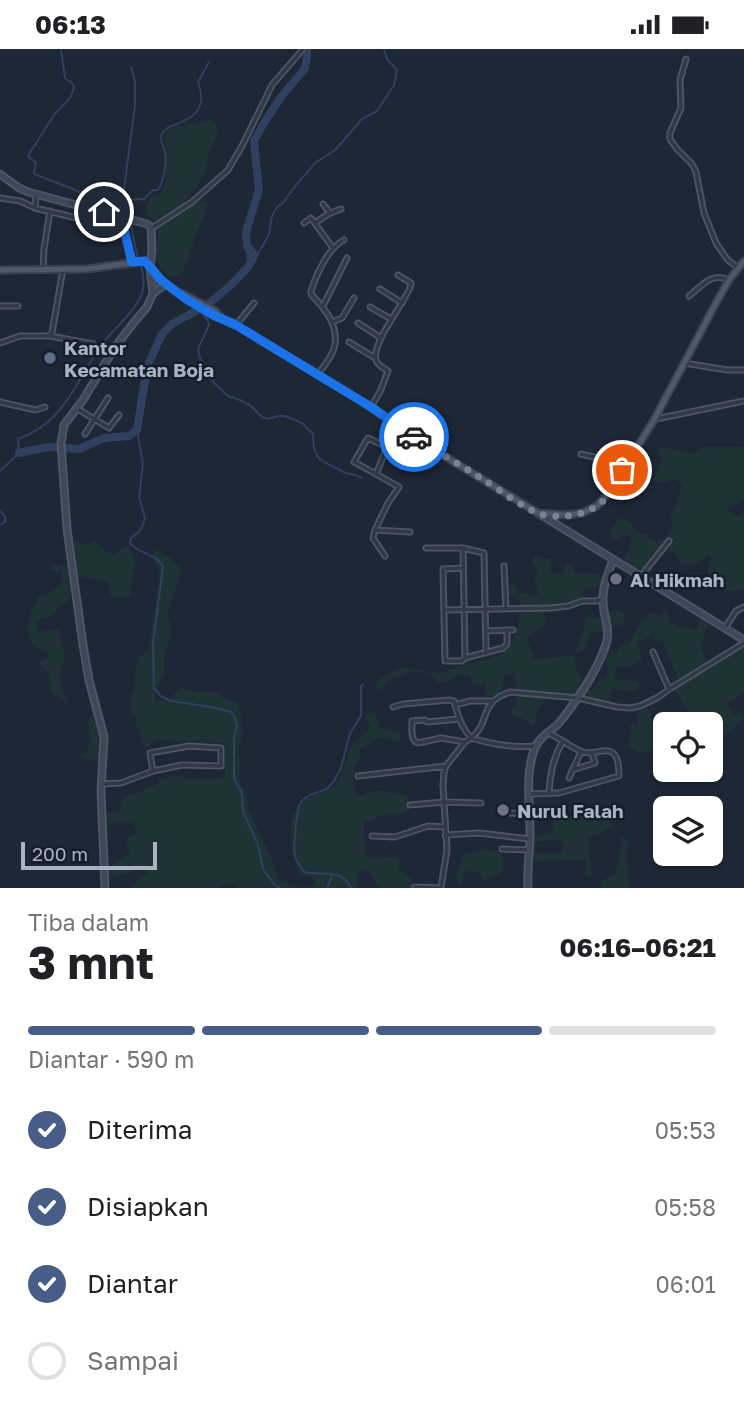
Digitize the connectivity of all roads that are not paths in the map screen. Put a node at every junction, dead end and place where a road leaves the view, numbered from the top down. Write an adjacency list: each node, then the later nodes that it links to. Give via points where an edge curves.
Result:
1 (303, 49): 15 (street, via 272,85 228,170 192,202)
2 (686, 59): 22 (street, via 680,80 681,108 670,139 696,172 716,243)
3 (0, 174): 4 (street)
4 (36, 194): 7 (street); 11 (street)
5 (0, 198): 7 (street)
6 (323, 204): 10 (street)
7 (35, 208): 9 (street)
8 (341, 209): 10 (street)
9 (50, 211): 14 (street); 23 (street)
10 (330, 213): 13 (street)
11 (122, 217): 14 (street); 15 (street)
12 (304, 223): 13 (street, via 311,218)
13 (315, 223): 17 (street)
14 (123, 227): 20 (street)
15 (152, 228): 21 (street)
16 (344, 240): 17 (street)
17 (333, 248): 37 (street, via 311,291)
18 (347, 258): 37 (street)
19 (744, 261): 22 (main road)
20 (132, 262): 21 (main road, via 142,260); 24 (main road)
21 (150, 268): 28 (main road); 30 (street)
22 (738, 268): 27 (main road)
23 (43, 269): 24 (main road); 25 (main road)
24 (63, 269): 43 (street, via 53,331)
25 (0, 270)
26 (398, 275): 34 (street, via 411,283)
27 (729, 280): 31 (street, via 713,278); 49 (main road)
28 (166, 284): 30 (street); 42 (main road)
29 (380, 289): 34 (street)
30 (153, 293): 57 (street)
31 (689, 296)
32 (354, 298): 40 (street, via 342,318)
33 (254, 303): 42 (street)
34 (402, 303): 39 (street)
35 (0, 306): 36 (street)
36 (18, 306)
37 (323, 306): 40 (street)
38 (370, 307): 39 (street)
39 (391, 319): 44 (street)
40 (332, 322): 51 (street, via 336,343)
41 (358, 323): 44 (street)
42 (236, 325): 51 (main road)
43 (48, 336): 46 (street, via 20,336); 47 (street)
44 (381, 338): 48 (street)
45 (349, 342): 48 (street)
46 (0, 343)
47 (93, 344)
48 (375, 358): 56 (street, via 388,370)
49 (684, 363): 50 (street); 59 (main road)
50 (744, 370)
51 (317, 376): 56 (main road)
52 (108, 398): 60 (street)
53 (744, 401): 59 (street)
54 (0, 402): 55 (street, via 35,410)
55 (45, 407)
56 (371, 407): 61 (main road)
57 (76, 408): 60 (street); 110 (street, via 64,425 61,443 83,645 104,737)
58 (119, 415): 60 (street, via 109,428)
59 (654, 419): 65 (main road)
60 (94, 420): 62 (street)
61 (399, 428): 63 (street); 67 (main road)
62 (85, 434)
63 (387, 447): 66 (street); 66 (street, via 368,438 354,462)
64 (581, 454): 65 (street)
65 (622, 470): 67 (main road, via 602,502 591,509 566,515)
66 (376, 474): 68 (street, via 399,487)
67 (538, 513): 74 (street)
68 (375, 530): 69 (street); 73 (street, via 373,538)
69 (410, 532)
70 (669, 541): 77 (street)
71 (426, 548): 72 (street)
72 (463, 548): 76 (street); 81 (street, via 484,552)
73 (385, 556)
74 (613, 560): 77 (street); 78 (street)
75 (504, 566): 82 (street)
76 (464, 568): 80 (street); 83 (street, via 443,569)
77 (641, 576): 84 (street)
78 (602, 599): 82 (street, via 551,608); 93 (street, via 607,642)
79 (744, 607): 84 (street)
80 (464, 609): 81 (street); 83 (street); 91 (street)
81 (485, 609): 82 (street); 87 (street)
82 (506, 609)
83 (444, 610): 91 (street, via 445,661)
84 (725, 628): 88 (street)
85 (507, 630): 86 (street); 87 (street); 90 (street, via 506,646)
86 (513, 630)
87 (486, 631): 90 (street)
88 (744, 642): 92 (street)
89 (653, 652): 92 (street)
90 (486, 653): 91 (street)
91 (465, 658)
92 (669, 689): 93 (street, via 630,708)
93 (578, 698): 94 (street, via 510,692); 98 (street)
94 (492, 701): 95 (street); 99 (street)
95 (455, 705): 96 (street, via 449,700); 97 (street)
96 (393, 707)
97 (459, 719): 99 (street); 101 (street, via 411,720 412,738 418,743 441,738)
98 (549, 733): 100 (street); 102 (street)
99 (471, 738): 101 (street); 102 (street)
100 (563, 741): 103 (street); 112 (street, via 552,765)
101 (465, 742): 105 (street)
102 (536, 746): 111 (street)
103 (581, 752): 104 (street); 106 (street)
104 (592, 753): 106 (street, via 595,763); 112 (street, via 613,751 619,776)
105 (446, 766): 108 (street); 113 (street)
106 (572, 769): 109 (street)
107 (153, 771): 107 (street, via 150,753 188,746 221,748 221,766 182,765); 110 (street, via 121,783)
108 (358, 775)
109 (569, 778)
110 (102, 783): 125 (street)
111 (530, 794): 112 (street); 117 (street)
112 (549, 794)
113 (444, 802): 114 (street); 115 (street); 118 (street)
114 (481, 803)
115 (410, 805)
116 (509, 813): 117 (street)
117 (530, 814): 121 (street)
118 (445, 827): 119 (street); 120 (street)
119 (445, 835): 121 (street, via 479,833); 126 (street)
120 (372, 837)
121 (530, 839): 123 (street)
122 (502, 849): 123 (street)
123 (529, 851): 127 (street)
124 (415, 887): 126 (street)
125 (105, 888)
126 (441, 888)
127 (528, 888)

